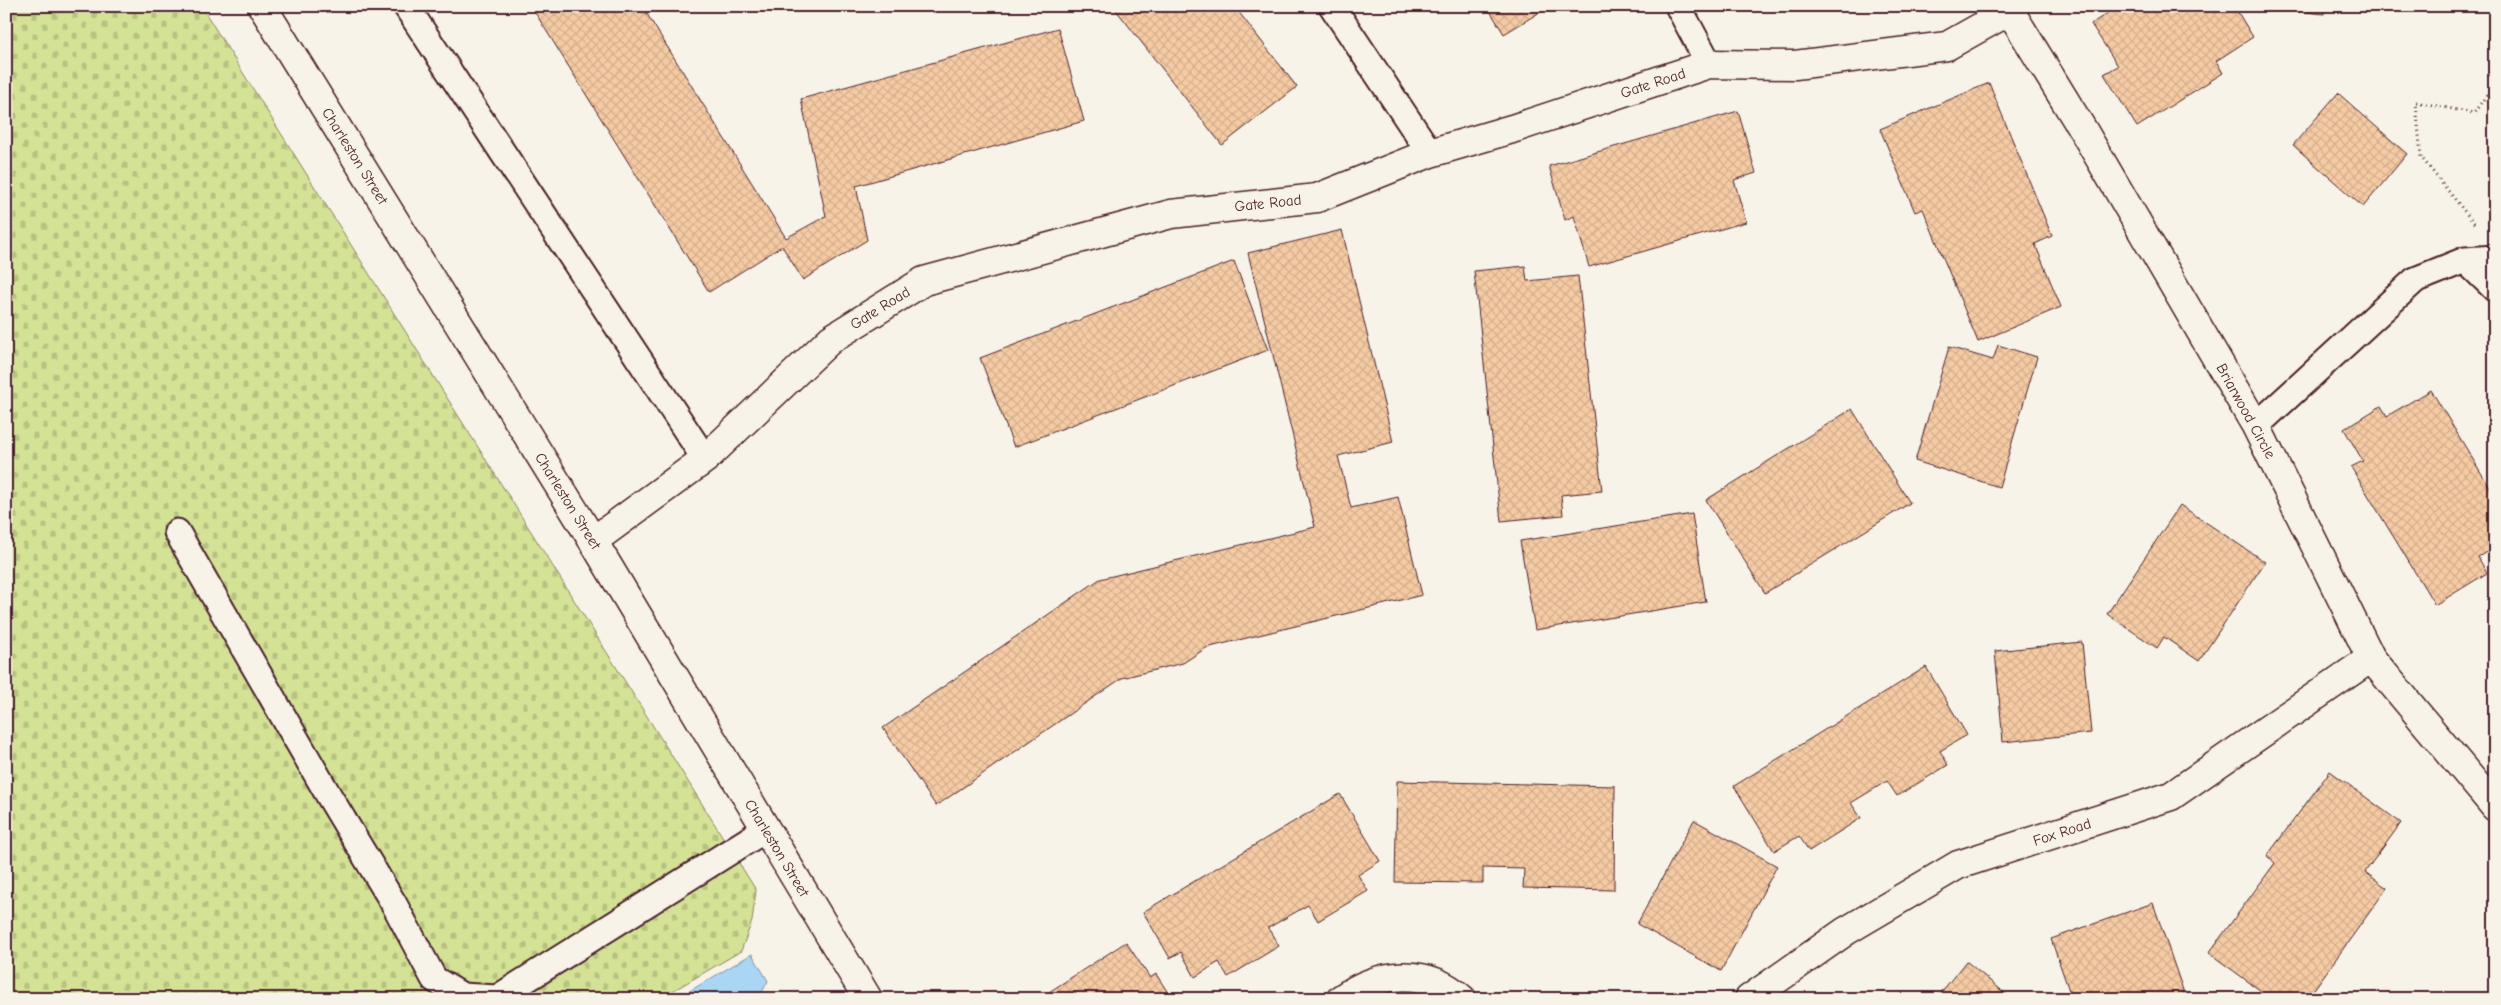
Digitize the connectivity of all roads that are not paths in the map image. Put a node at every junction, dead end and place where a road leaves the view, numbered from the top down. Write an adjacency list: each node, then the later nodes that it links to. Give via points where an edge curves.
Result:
1 (262, 6): 14 (street, Charleston Street)
2 (406, 6): 12 (lane)
3 (1332, 6): 7 (lane)
4 (1678, 6): 6 (lane)
5 (2009, 8): 6 (street, Gate Road, via 1947,46 1795,65); 11 (street, Briarwood Circle)
6 (1709, 64): 7 (street, Gate Road)
7 (1430, 153): 12 (street, Gate Road, via 1317,198 1171,214 924,281 831,339)
8 (2495, 258): 9 (lane)
9 (2465, 260): 10 (lane); 11 (lane, via 2415,280)
10 (2495, 289)
11 (2256, 426): 15 (street, Briarwood Circle)
12 (704, 459): 14 (street, Gate Road)
13 (177, 532): 17 (lane, via 394,904 434,979 462,996 497,998)
14 (593, 541): 17 (street, Charleston Street)
15 (2371, 658): 16 (street, Briarwood Circle); 21 (street, Fox Road, via 2171,796 1958,866 1846,931)
16 (2495, 807)
17 (766, 829): 18 (street, Charleston Street)
18 (868, 999)
19 (1341, 999): 20 (street, via 1374,982 1402,976 1427,977 1445,984)
20 (1462, 999)
21 (1749, 999)

